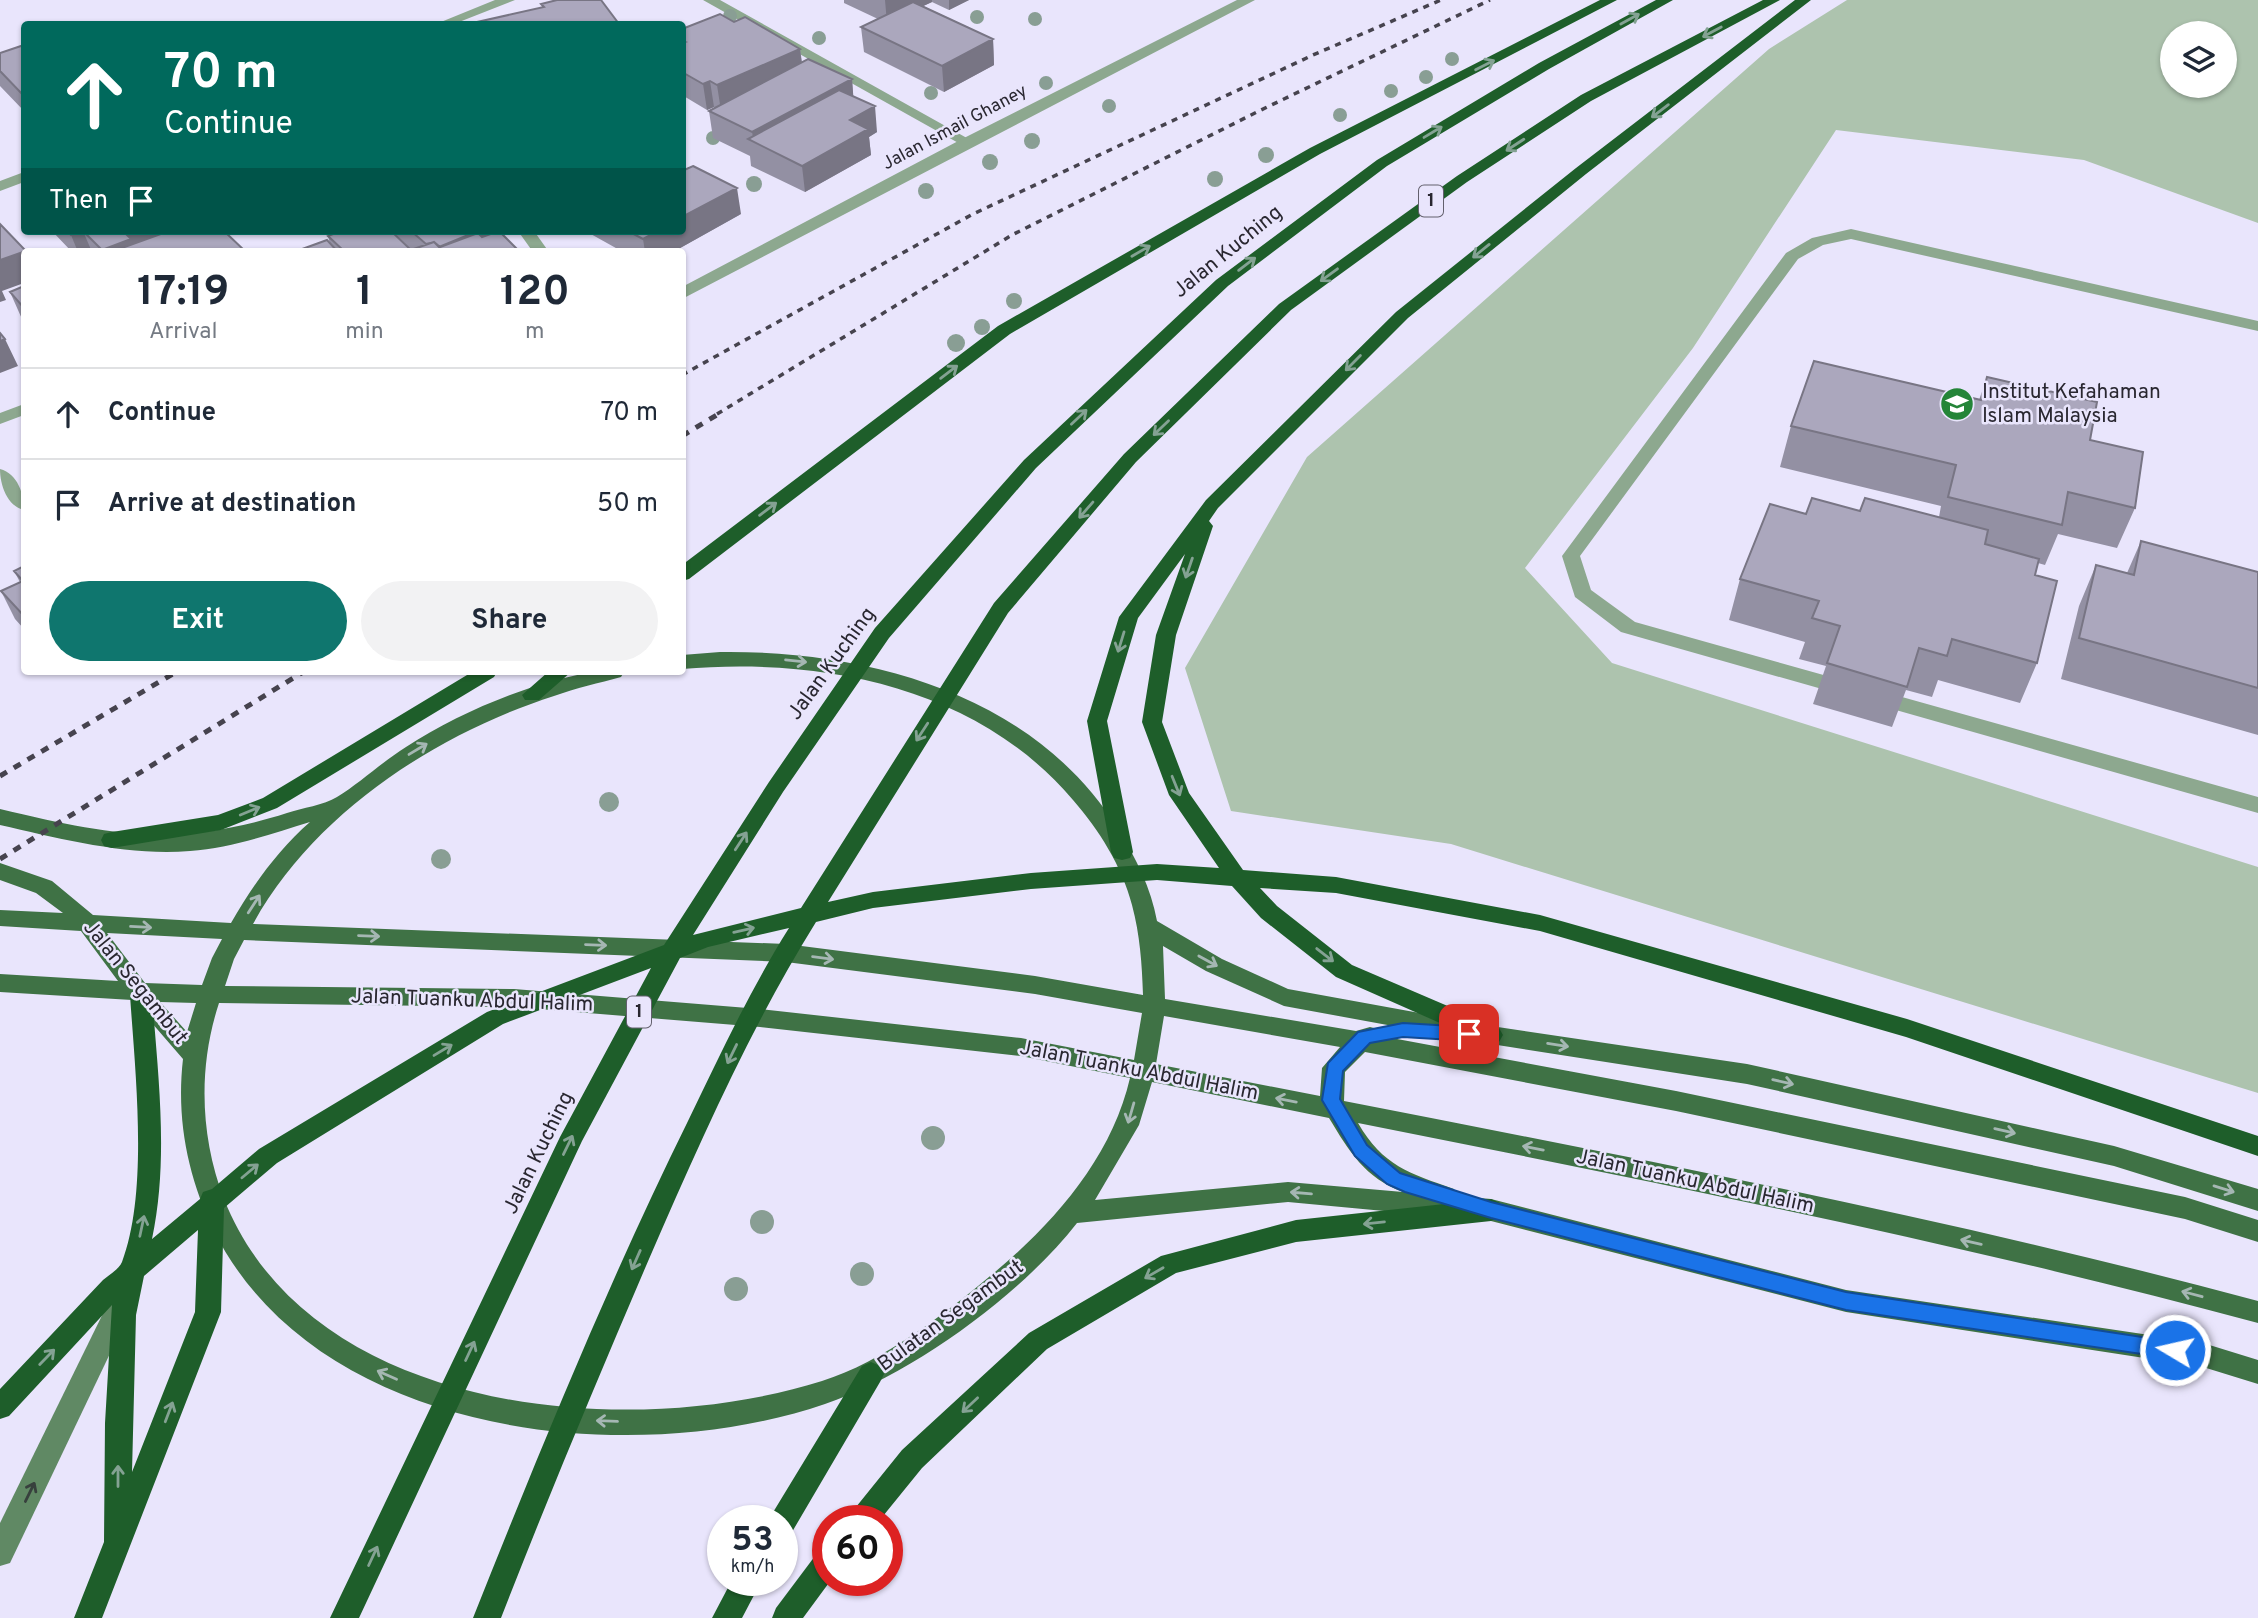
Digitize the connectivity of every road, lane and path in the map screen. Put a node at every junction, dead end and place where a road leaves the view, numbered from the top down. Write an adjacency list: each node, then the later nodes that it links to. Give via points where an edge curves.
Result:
1 (508, 0): 8 (street)
2 (710, 0): 9 (street)
3 (1248, 0): 9 (street, Jalan Ismail Ghaney)
4 (1610, 0): 19 (highway, one-way to 4, via 1004,330 1314,151)
5 (1666, 0): 57 (highway, Jalan Kuching / 1, one-way to 5, via 572,1137 680,936 882,633 1030,464 1222,283 1382,163)
6 (1773, 0): 58 (highway, 1, one-way to 58, via 1586,98 1285,307 1130,458 1001,608 768,979 670,1182 554,1448)
7 (1804, 0): 18 (highway, one-way to 18, via 1402,315)
8 (451, 21)
9 (967, 142): 12 (street, Jalan Ismail Ghaney)
10 (21, 178): 11 (street)
11 (0, 186)
12 (686, 292)
13 (2258, 326): 28 (street, via 1851,233 1818,241 1792,256 1571,556 1582,593 1628,627)
14 (21, 410): 15 (street)
15 (0, 419)
16 (0, 475): 17 (street)
17 (21, 500)
18 (1212, 504): 31 (highway, one-way to 31, via 1129,617 1097,721); 37 (highway, one-way to 37, via 1166,635 1152,722 1179,795 1235,875 1269,912 1344,971)
19 (714, 551): 20 (highway); 21 (highway)
20 (686, 564)
21 (686, 572)
22 (686, 662): 31 (main road, Bulatan Segambut, one-way to 31, via 790,660 869,672 942,696 1008,730 1042,755 1101,816)
23 (482, 675): 30 (highway, one-way to 23, via 220,822 271,803)
24 (557, 675): 26 (highway)
25 (603, 675): 26 (main road, Bulatan Segambut)
26 (532, 695): 27 (main road, Bulatan Segambut, one-way to 26, via 433,740)
27 (344, 803): 30 (main road, via 240,835 202,841); 38 (main road, Bulatan Segambut, one-way to 27, via 206,1004 234,935 282,864)
28 (2258, 805)
29 (0, 817): 30 (main road)
30 (112, 840)
31 (1122, 852): 34 (main road, Bulatan Segambut)
32 (0, 871): 36 (main road, Jalan Segambut, via 44,887 81,915)
33 (0, 918): 44 (main road, one-way to 44, via 786,953 1021,984 1676,1101 2185,1208)
34 (1149, 927): 37 (main road, one-way to 37, via 1214,965 1284,997); 43 (main road, Bulatan Segambut, one-way to 43, via 1154,1004 1142,1086 1123,1136)
35 (0, 984): 46 (main road, Jalan Tuanku Abdul Halim, one-way to 35, via 1736,1188 1021,1047 760,1018 514,998 183,994)
36 (141, 995): 38 (main road, Jalan Segambut); 45 (highway, one-way to 36, via 148,1200 148,1095)
37 (1491, 1035): 41 (main road, one-way to 41, via 1747,1074 2114,1156); 42 (main road, via 1403,1030 1365,1037 1334,1068 1331,1100 1361,1150 1394,1178)
38 (195, 1057): 40 (main road, Bulatan Segambut, via 195,1137)
39 (2258, 1146): 49 (highway, one-way to 39, via 112,1288 268,1156 495,1018 705,939 873,900 1031,881 1157,872 1336,885 1540,923 1907,1027)
40 (212, 1199): 48 (main road, Bulatan Segambut, one-way to 40, via 778,1405 675,1421 545,1418 463,1403 371,1368 296,1317 239,1253); 52 (highway, one-way to 40, via 208,1312)
41 (2258, 1200)
42 (1491, 1210): 43 (main road, one-way to 43, via 1288,1192); 47 (main road, via 1846,1301 2203,1354); 51 (highway, one-way to 51, via 1296,1231 1170,1264 1038,1340 912,1459)
43 (1073, 1213): 48 (main road, Bulatan Segambut, via 1026,1263 950,1322)
44 (2258, 1231)
45 (130, 1283): 52 (highway, one-way to 45, via 123,1315); 53 (street, one-way to 45)
46 (2258, 1312)
47 (2258, 1372)
48 (871, 1374): 50 (highway)
49 (0, 1407)
50 (793, 1505)
51 (875, 1505)
52 (118, 1544): 56 (highway)
53 (0, 1553)
54 (812, 1583): 60 (highway)
55 (739, 1596): 59 (highway)
56 (88, 1618)
57 (344, 1618)
58 (487, 1618)
59 (726, 1618)
60 (786, 1618)

